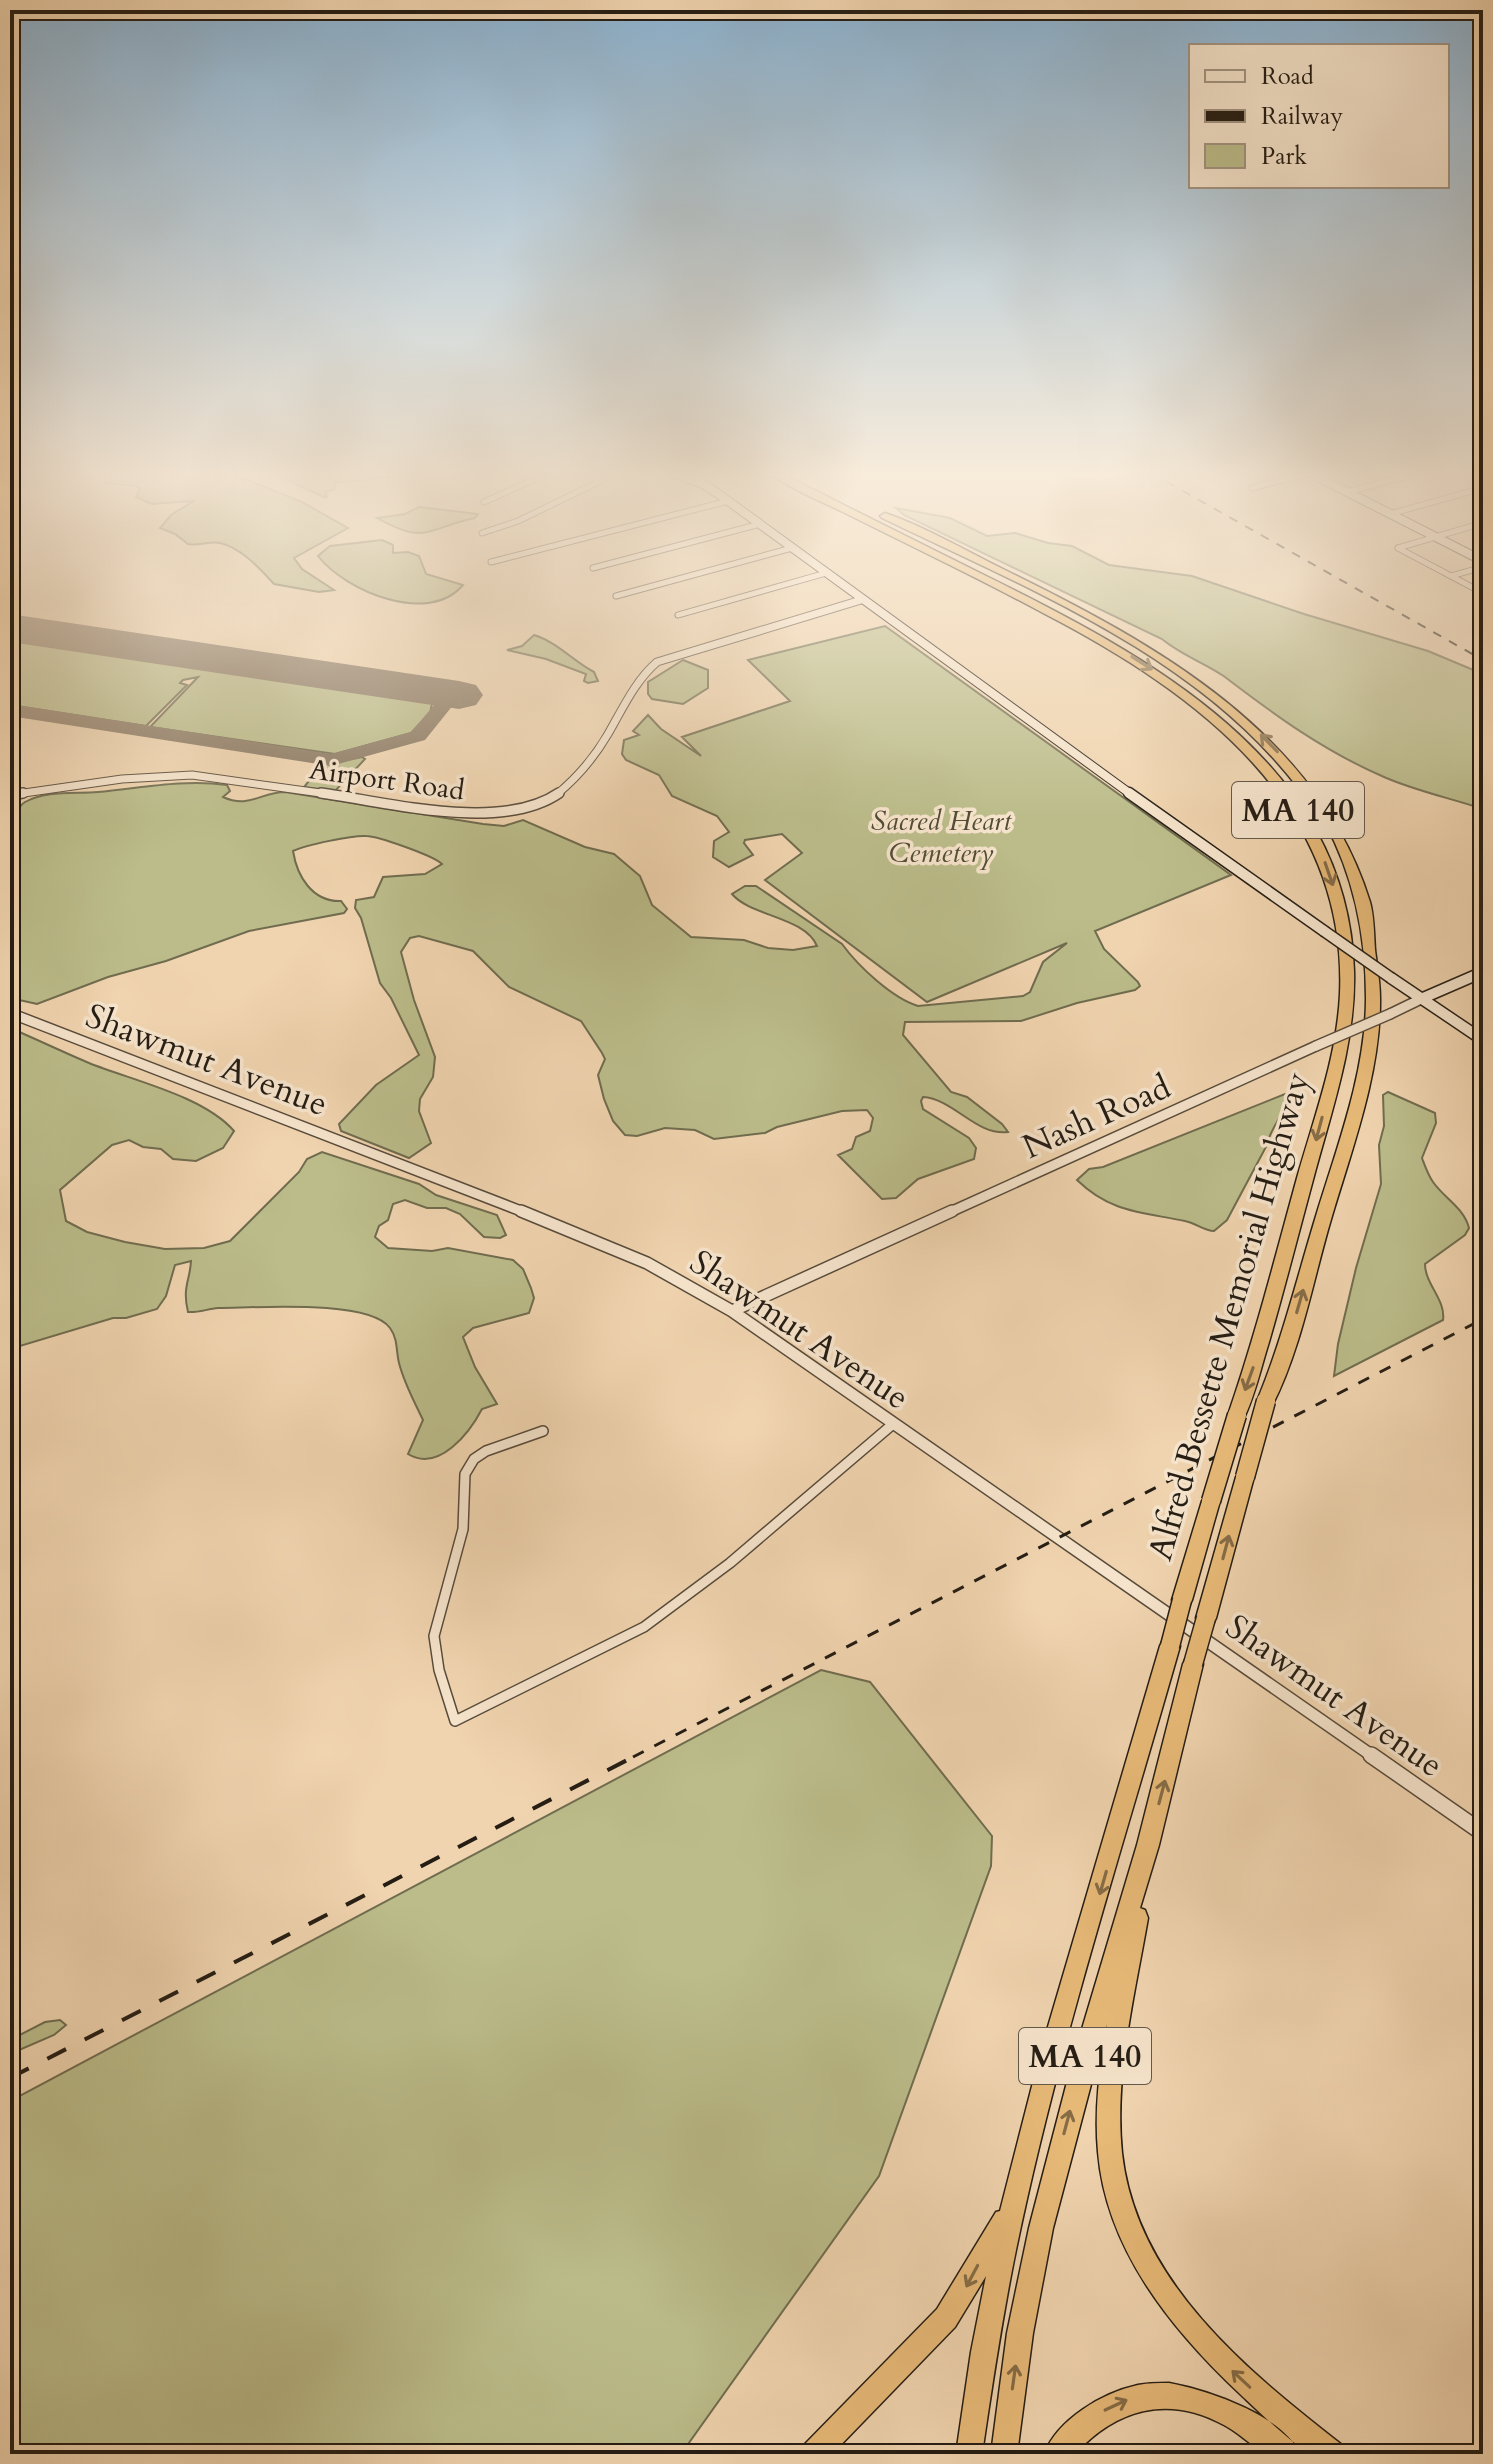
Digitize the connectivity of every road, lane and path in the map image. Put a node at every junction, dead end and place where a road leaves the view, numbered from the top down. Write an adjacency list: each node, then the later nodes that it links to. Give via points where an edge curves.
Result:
1 (645, 588): 6 (street)
2 (773, 588): 8 (street)
3 (845, 588): 7 (main road)
4 (1003, 588): 19 (highway, Alfred Bessette Memorial Highway / MA 140, one-way to 19, bridge, via 1176,685 1249,748 1285,790 1316,841 1342,920 1347,966 1346,1009 1329,1091)
5 (1029, 588): 18 (highway, Alfred Bessette Memorial Highway / MA 140, one-way to 5, bridge, via 1266,1401 1345,1147 1369,1037 1370,935 1360,889 1341,842 1316,799 1278,752 1185,674)
6 (616, 596)
7 (861, 600): 9 (street, Airport Road, via 657,662 645,671 574,784 526,809 462,813 184,775); 11 (main road, bridge)
8 (678, 615)
9 (10, 795)
10 (1483, 972): 11 (main road, Nash Road)
11 (1423, 998): 13 (main road); 14 (street, Nash Road, bridge)
12 (10, 1013): 14 (street, Shawmut Avenue, via 545,1220 647,1263)
13 (1483, 1040)
14 (732, 1311): 15 (street, Shawmut Avenue)
15 (893, 1424): 16 (street, via 730,1563 644,1627 455,1721 434,1636 463,1529 465,1474 486,1451); 17 (street, Shawmut Avenue)
16 (543, 1431)
17 (1483, 1833)
18 (1148, 1845): 20 (highway, one-way to 18, via 1236,2375 1181,2313 1142,2250 1117,2190 1110,2155 1111,2095); 23 (highway, Alfred Bessette Memorial Highway / MA 140, one-way to 18, via 1041,2228)
19 (1012, 2209): 21 (highway, one-way to 21, via 946,2318); 22 (highway, Alfred Bessette Memorial Highway / MA 140)
20 (1300, 2429): 26 (highway); 27 (highway)
21 (813, 2454)
22 (969, 2454)
23 (1004, 2454)
24 (1057, 2454): 25 (highway, one-way to 25, via 1081,2427 1111,2406 1164,2394 1231,2413)
25 (1287, 2454)
26 (1333, 2454)
27 (1348, 2454)

